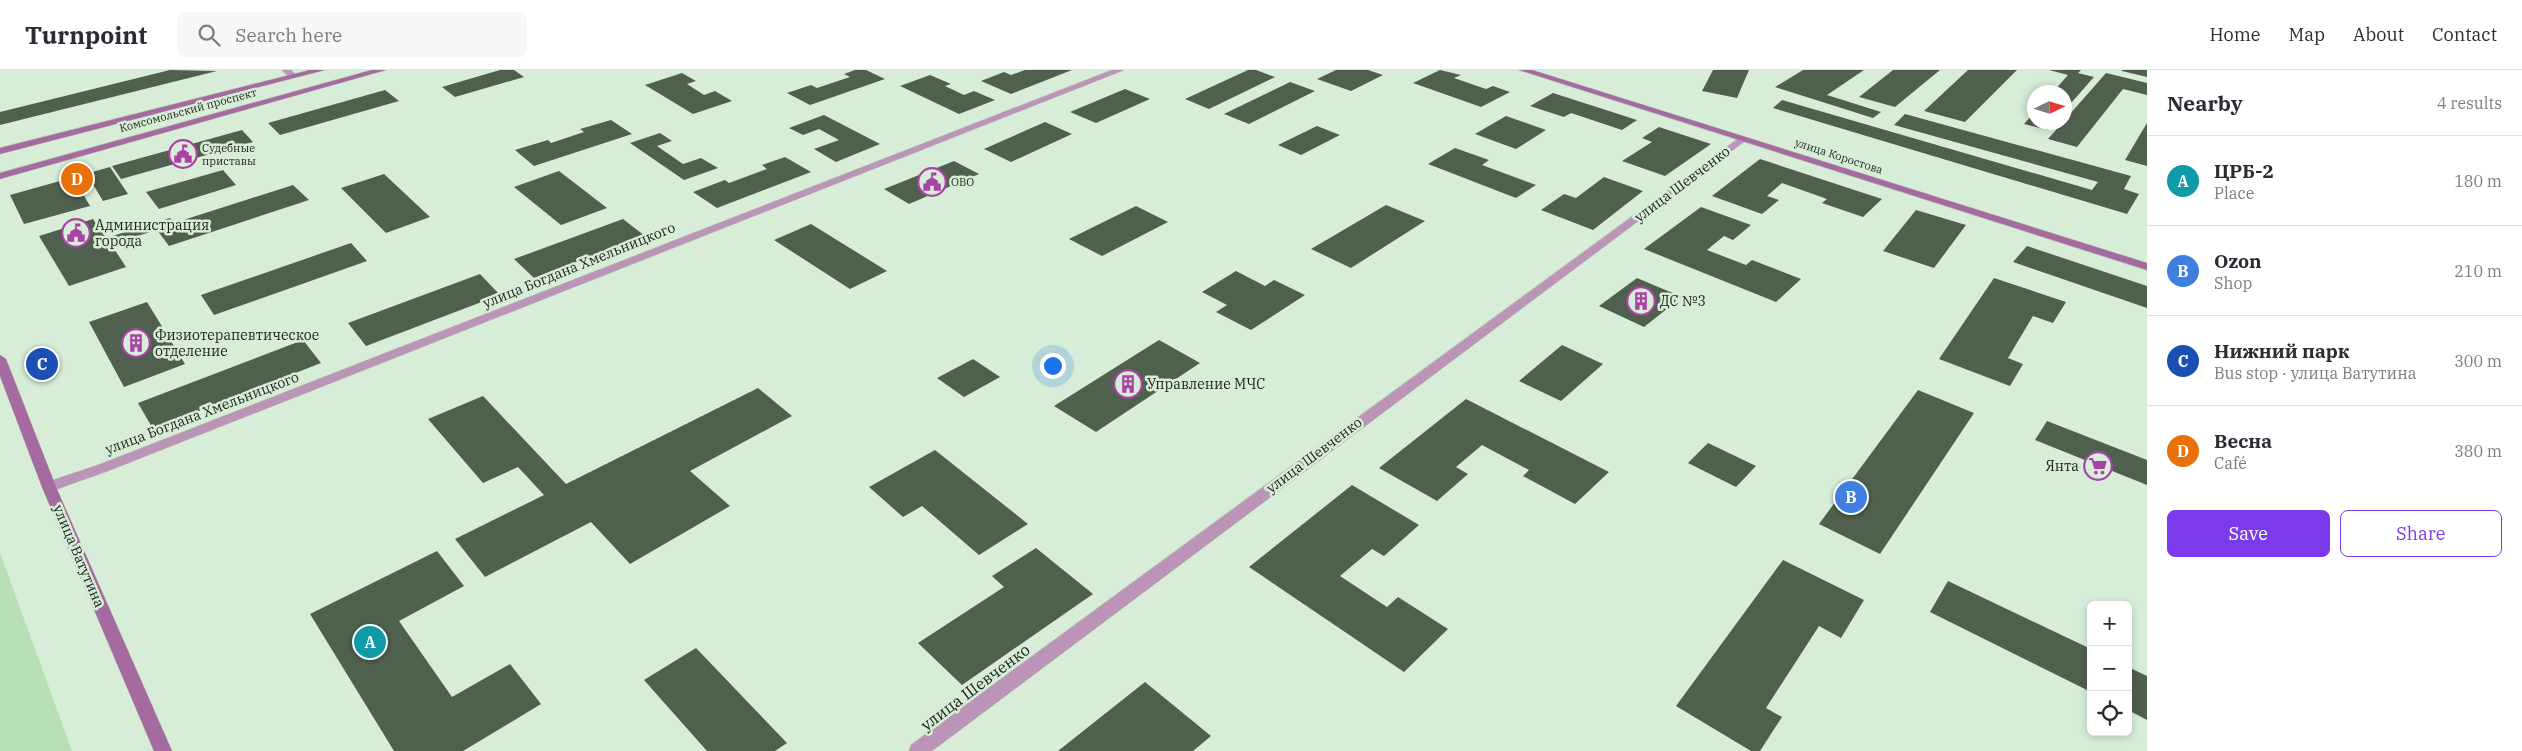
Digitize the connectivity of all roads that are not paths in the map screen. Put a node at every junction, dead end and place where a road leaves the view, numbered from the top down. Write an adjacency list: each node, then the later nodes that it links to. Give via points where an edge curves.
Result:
1 (321, 70): 5 (main road, Комсомольский проспект)
2 (382, 70): 8 (main road, Комсомольский проспект)
3 (1120, 70): 12 (street, улица Богдана Хмельницкого)
4 (1523, 70): 6 (main road, улица Коростова)
5 (51, 138): 7 (main road, Комсомольский проспект); 8 (main road, via 69,135 90,137 92,142 82,149)
6 (1742, 139): 10 (main road, улица Коростова); 14 (street, улица Шевченко)
7 (0, 151)
8 (60, 158): 9 (main road, Комсомольский проспект)
9 (0, 176)
10 (2147, 267)
11 (0, 359): 12 (main road, улица Ватутина)
12 (49, 487): 13 (main road, улица Ватутина)
13 (163, 751)
14 (919, 751)

